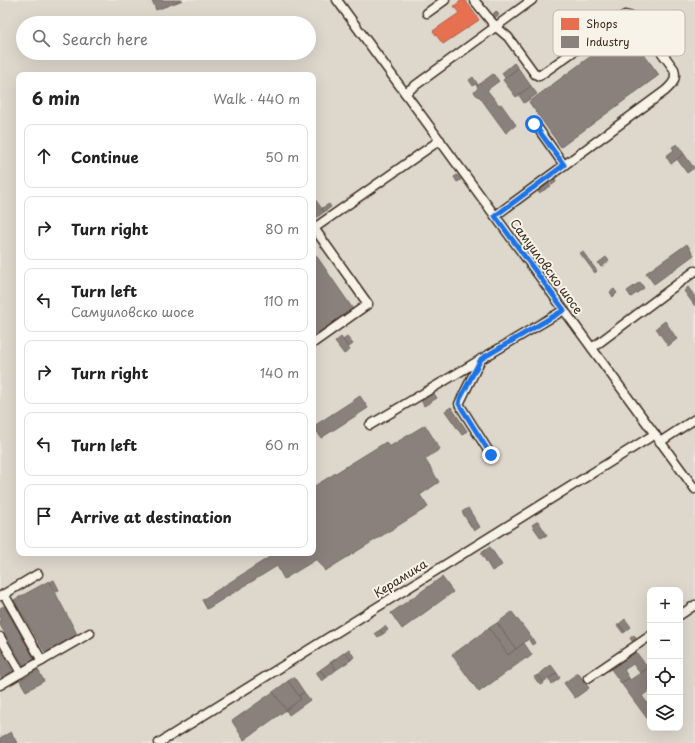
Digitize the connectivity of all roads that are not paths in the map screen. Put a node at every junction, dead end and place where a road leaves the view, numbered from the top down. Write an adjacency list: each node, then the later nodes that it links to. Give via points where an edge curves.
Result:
1 (337, 0): 9 (street, Самуиловско шосе)
2 (445, 0): 5 (street)
3 (474, 0): 6 (street)
4 (532, 0): 6 (street)
5 (427, 13)
6 (495, 26): 7 (street, via 508,37 539,76); 9 (street)
7 (568, 56)
8 (665, 56): 12 (street, via 676,75 671,86)
9 (405, 93): 11 (street, Самуиловско шосе)
10 (534, 124): 12 (street)
11 (440, 140): 13 (street, Самуиловско шосе); 14 (street)
12 (564, 165): 13 (street)
13 (495, 216): 17 (street, Самуиловско шосе)
14 (316, 226)
15 (316, 232): 18 (street, via 368,304)
16 (695, 271): 19 (street)
17 (564, 310): 19 (street, Самуиловско шосе); 20 (street)
18 (316, 341)
19 (592, 348): 23 (street, Самуиловско шосе)
20 (481, 359): 22 (street); 25 (street, via 459,404)
21 (695, 419): 24 (street)
22 (370, 425)
23 (655, 434): 24 (street, Самуиловско шосе); 38 (street, Керамика)
24 (660, 442): 26 (street, Самуиловско шосе)
25 (491, 455)
26 (695, 489)
27 (38, 574): 28 (street)
28 (2, 595): 34 (street)
29 (695, 605): 30 (street)
30 (683, 613)
31 (90, 633): 34 (street)
32 (0, 637): 35 (street)
33 (647, 638): 36 (street)
34 (42, 661): 35 (street)
35 (20, 673): 37 (street)
36 (588, 678)
37 (0, 685)
38 (159, 743)

